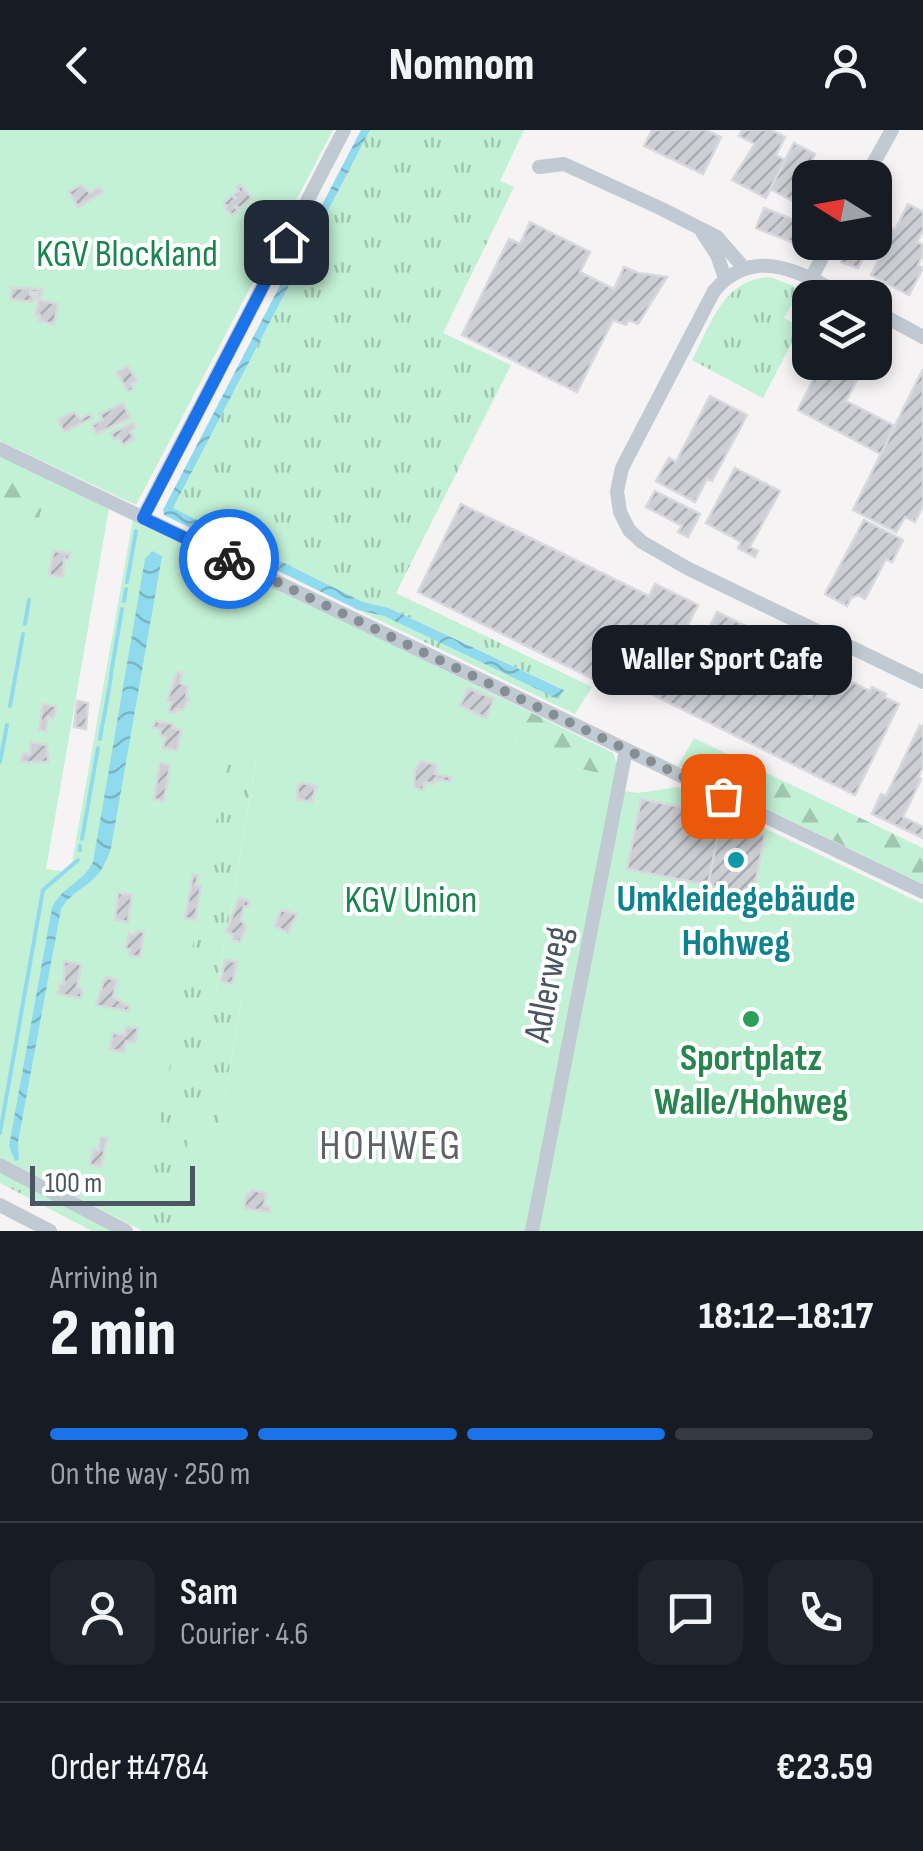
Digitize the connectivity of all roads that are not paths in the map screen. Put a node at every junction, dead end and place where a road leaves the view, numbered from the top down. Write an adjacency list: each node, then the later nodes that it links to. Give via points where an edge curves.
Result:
1 (344, 130): 11 (street)
2 (892, 130): 3 (street)
3 (875, 160)
4 (539, 167): 6 (street, via 564,164 702,231)
5 (821, 260): 7 (street)
6 (734, 273): 7 (street, via 774,266); 12 (street, via 714,291 622,468 620,512 629,530 668,558)
7 (811, 279)
8 (892, 320): 9 (street)
9 (923, 336)
10 (0, 449): 11 (street)
11 (143, 518): 13 (street)
12 (923, 682)
13 (626, 750): 14 (street); 19 (street, Adlerweg)
14 (923, 892)
15 (0, 1164): 18 (street)
16 (0, 1205): 17 (street)
17 (50, 1231)
18 (126, 1231)
19 (532, 1231)

